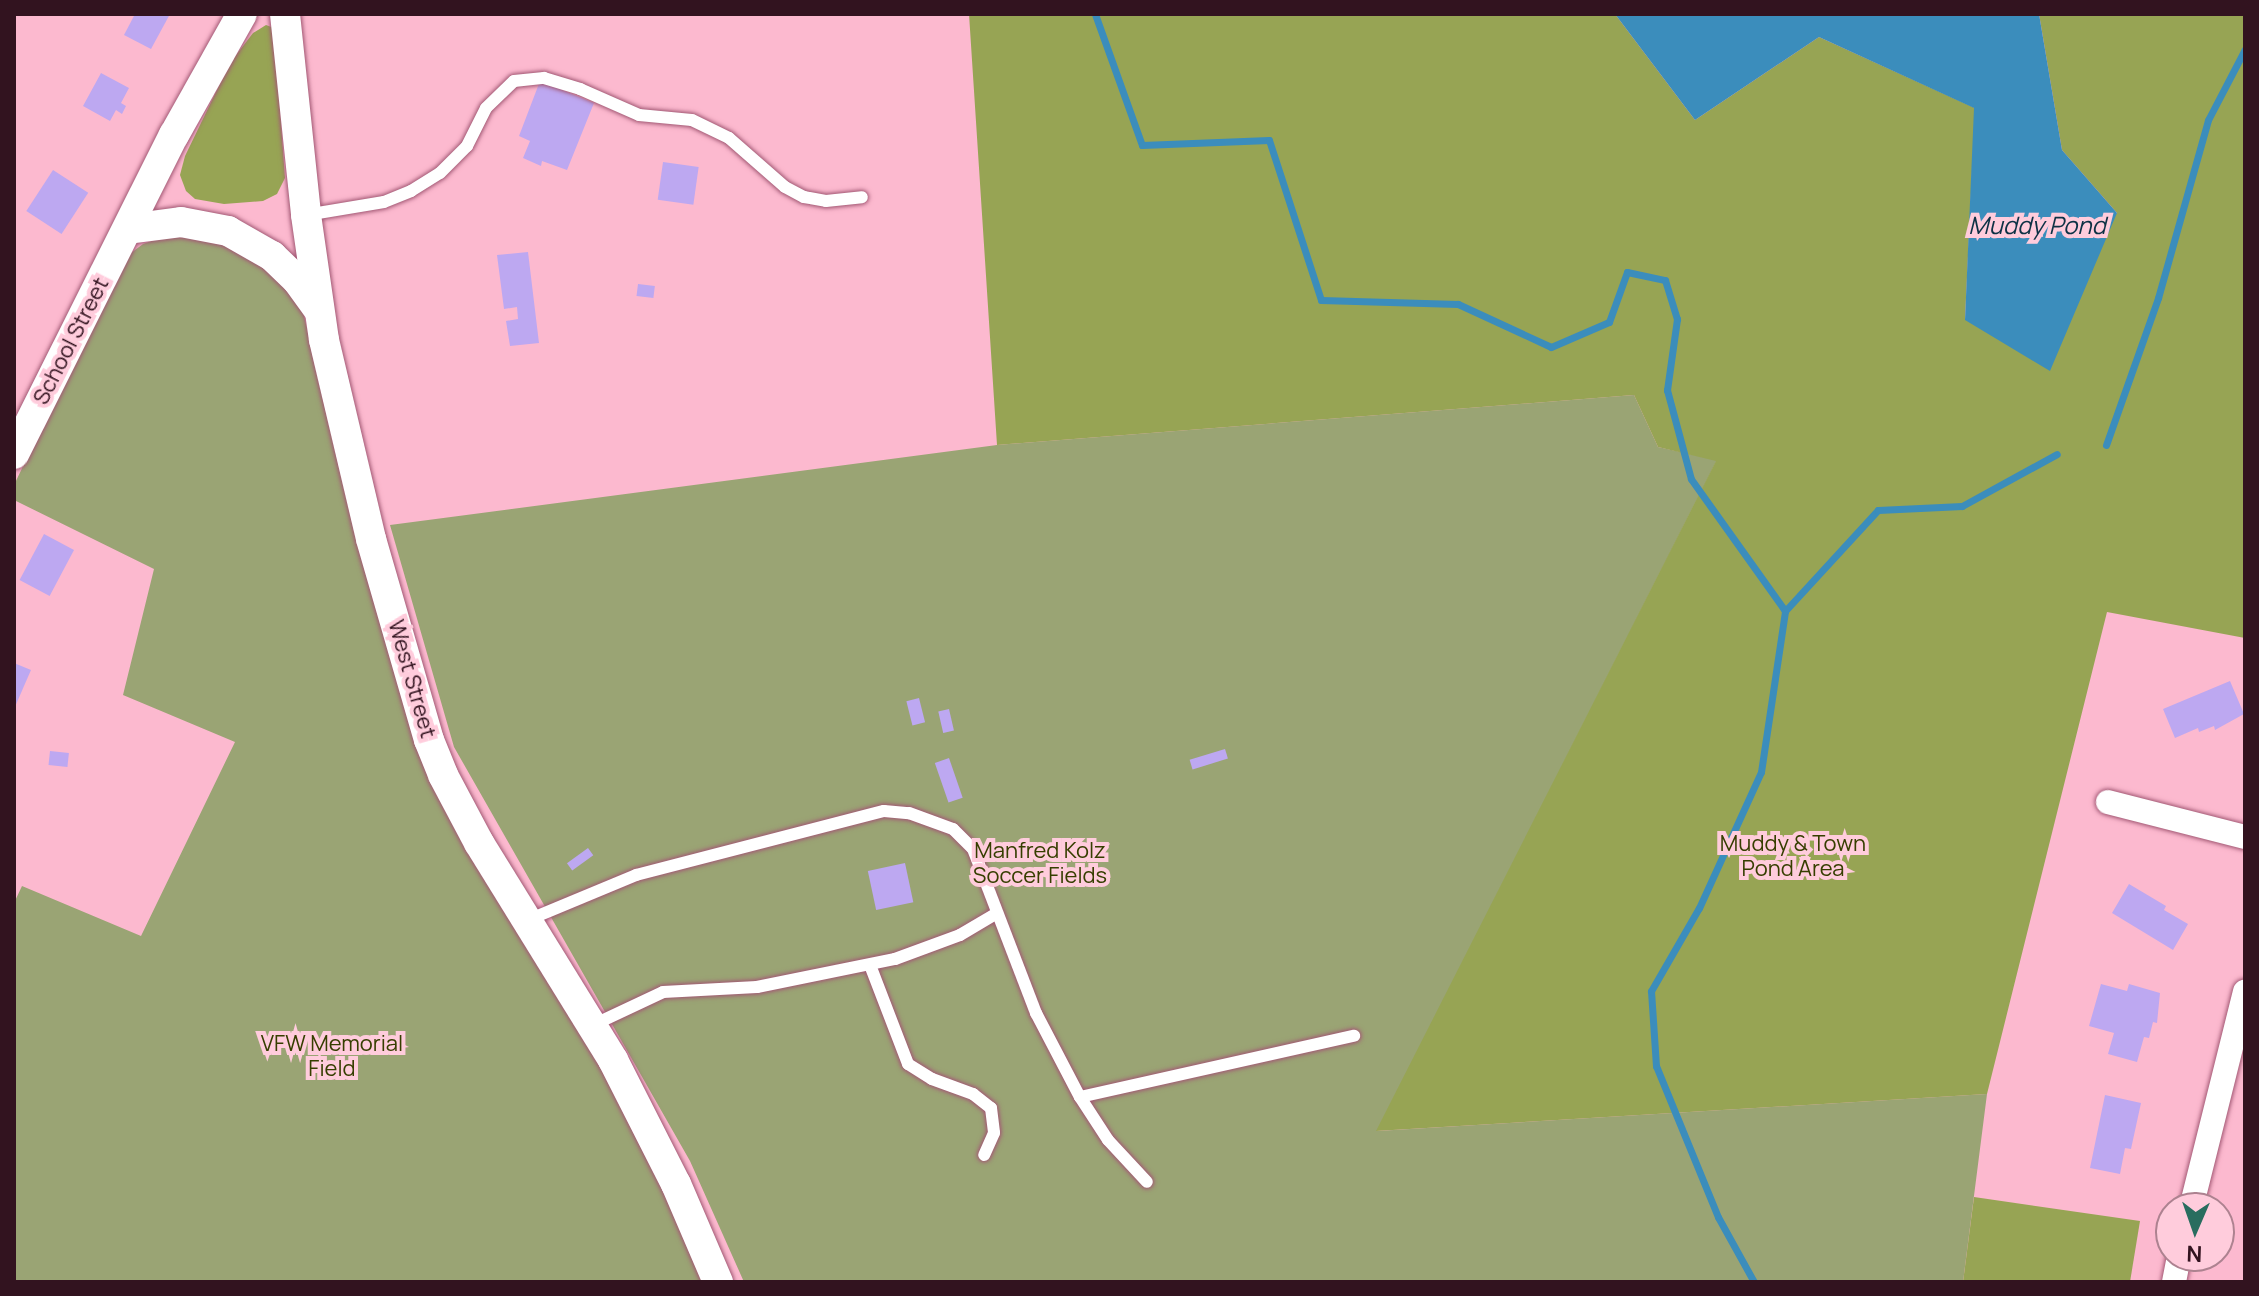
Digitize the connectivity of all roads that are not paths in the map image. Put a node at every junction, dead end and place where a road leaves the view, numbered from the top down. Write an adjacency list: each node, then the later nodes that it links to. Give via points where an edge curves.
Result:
1 (242, 14): 5 (street, School Street)
2 (285, 14): 4 (street, West Street)
3 (862, 197): 4 (lane, via 804,197 729,138 692,120 639,115 544,78 514,81 486,108 467,146 440,173 411,191 384,202)
4 (306, 215): 6 (street, West Street)
5 (128, 229): 6 (street, via 181,222 228,231 272,256); 7 (street, School Street)
6 (319, 311): 11 (street, West Street, via 371,539 429,740 459,808)
7 (14, 454)
8 (2108, 802): 9 (street)
9 (2245, 837)
10 (997, 913): 11 (lane, via 976,853 959,833 918,815 888,811 636,875); 12 (lane, via 928,949); 16 (lane, via 1036,1013)
11 (528, 920): 14 (street, West Street)
12 (870, 965): 14 (lane, via 757,987 663,992); 17 (lane, via 908,1064 991,1108 994,1133)
13 (2245, 992): 19 (street)
14 (593, 1025): 20 (street, West Street, via 676,1184)
15 (1354, 1036): 16 (lane)
16 (1080, 1097): 18 (lane, via 1108,1140)
17 (984, 1155)
18 (1147, 1182)
19 (2195, 1192)
20 (718, 1282)

